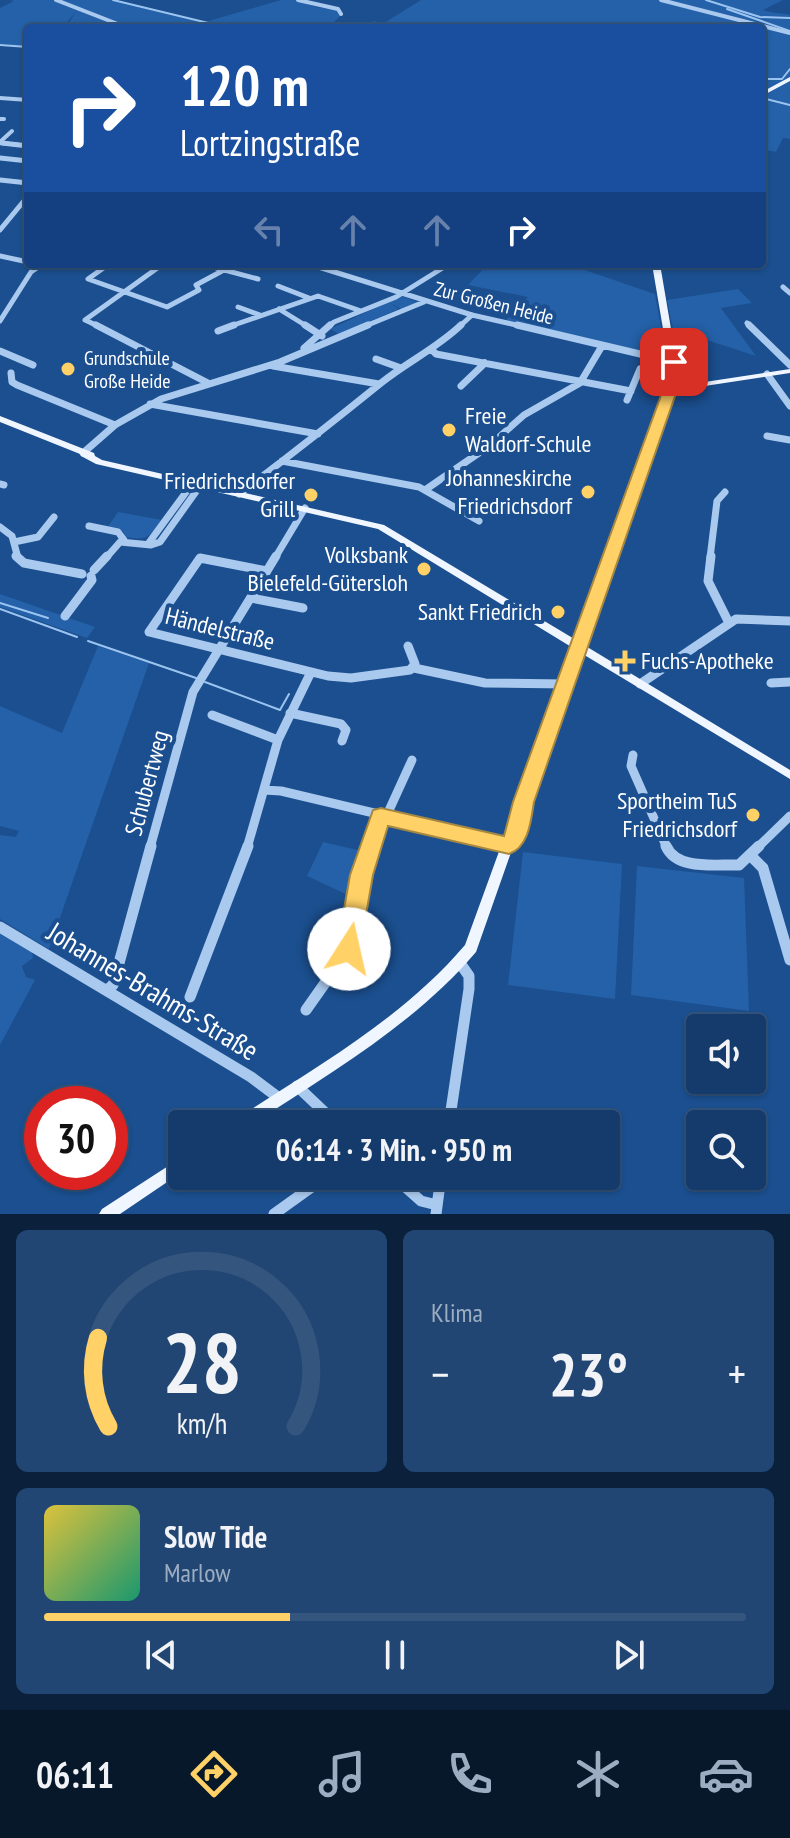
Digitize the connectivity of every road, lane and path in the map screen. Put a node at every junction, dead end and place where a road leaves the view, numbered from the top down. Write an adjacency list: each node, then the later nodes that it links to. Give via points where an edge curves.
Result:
1 (56, 0): 5 (street)
2 (298, 0): 4 (street)
3 (661, 0): 6 (street)
4 (341, 14)
5 (118, 24)
6 (755, 24)
7 (766, 27): 8 (street)
8 (790, 33)
9 (790, 79): 10 (main road)
10 (766, 92)
11 (1, 98): 12 (street)
12 (24, 100)
13 (12, 131): 14 (street)
14 (0, 143): 15 (street)
15 (24, 145)
16 (0, 158): 17 (street)
17 (24, 161)
18 (0, 180): 19 (street)
19 (24, 183)
20 (24, 201): 22 (street)
21 (0, 217): 22 (street)
22 (10, 218): 23 (street)
23 (0, 230)
24 (0, 256): 25 (street)
25 (24, 261)
26 (35, 268): 47 (street)
27 (103, 268): 37 (street, via 88,279)
28 (157, 268): 37 (street)
29 (213, 268): 33 (street)
30 (321, 268): 39 (street, Zur Großen Heide)
31 (443, 268): 39 (street)
32 (655, 268): 56 (main road)
33 (222, 271): 34 (street); 37 (street, via 167,307)
34 (258, 279)
35 (278, 286): 40 (street)
36 (783, 287): 38 (street)
37 (123, 292): 65 (street, via 85,320)
38 (790, 293)
39 (401, 294): 41 (street, Zur Großen Heide); 44 (street)
40 (309, 298): 43 (street); 44 (street, via 322,296)
41 (425, 302): 46 (street, Zur Großen Heide); 51 (street)
42 (238, 307): 45 (street)
43 (279, 309): 45 (street); 50 (street)
44 (361, 311): 50 (street, via 334,322)
45 (261, 315): 49 (street)
46 (472, 315): 52 (street, Zur Großen Heide); 53 (street)
47 (0, 321)
48 (747, 323): 61 (street)
49 (218, 331)
50 (320, 336): 51 (street); 59 (street)
51 (335, 339): 59 (street)
52 (602, 346): 56 (street, Zur Großen Heide); 66 (street)
53 (431, 349): 57 (street); 60 (street)
54 (0, 351): 58 (street)
55 (384, 353): 60 (street, via 373,360)
56 (674, 362): 69 (main road)
57 (485, 363): 66 (street); 68 (street)
58 (33, 365)
59 (267, 365): 65 (street); 67 (street)
60 (401, 368): 67 (street)
61 (790, 368): 64 (main road)
62 (640, 369): 70 (street)
63 (11, 373): 75 (street, via 17,385)
64 (767, 374): 69 (main road); 73 (street)
65 (208, 383): 72 (street)
66 (580, 383): 70 (street); 82 (street, via 524,415)
67 (379, 384): 76 (street)
68 (461, 386)
69 (671, 386): 100 (main road)
70 (631, 391): 71 (street)
71 (627, 400)
72 (150, 404): 75 (street); 76 (street)
73 (790, 406)
74 (2, 421): 79 (main road)
75 (115, 425): 79 (street)
76 (318, 434): 80 (street)
77 (767, 436): 78 (street)
78 (790, 440)
79 (84, 453): 81 (main road)
80 (282, 461): 82 (street); 84 (street)
81 (196, 485): 84 (main road); 90 (street, via 160,542)
82 (425, 490): 87 (street)
83 (725, 492): 98 (street, via 715,511 708,581)
84 (239, 494): 85 (main road)
85 (299, 507): 92 (street, Schubertweg); 100 (main road, via 381,527)
86 (54, 517): 91 (street, via 38,537)
87 (479, 521)
88 (89, 526): 90 (street, via 118,532)
89 (0, 527): 91 (street)
90 (124, 540): 93 (street)
91 (14, 542): 93 (street, via 15,555 24,563)
92 (267, 571): 94 (street, Schubertweg); 101 (street, Händelstraße, via 200,558 149,632)
93 (89, 573): 96 (street, via 92,580)
94 (251, 598): 95 (street); 101 (street, Schubertweg)
95 (303, 608)
96 (65, 616)
97 (790, 621): 98 (street, via 744,617)
98 (729, 623): 107 (street)
99 (408, 646): 102 (street)
100 (579, 646): 106 (main road); 107 (main road)
101 (220, 648): 103 (street, Händelstraße); 123 (street, Schubertweg, via 193,692 113,985)
102 (414, 668): 103 (street, Händelstraße, via 351,678); 106 (street, via 485,683)
103 (311, 672): 108 (street)
104 (790, 682): 105 (street)
105 (771, 683)
106 (566, 684): 118 (main road, via 520,826)
107 (640, 684): 114 (main road)
108 (290, 713): 110 (street); 111 (street, via 341,724 346,730)
109 (212, 715): 110 (street)
110 (278, 740): 115 (street)
111 (342, 741)
112 (633, 755): 119 (street, via 631,766 675,859 731,866)
113 (412, 760): 117 (street)
114 (790, 775)
115 (264, 790): 117 (street); 124 (street, via 246,853)
116 (790, 816): 119 (street)
117 (383, 817): 118 (street); 125 (street, via 361,875 349,949)
118 (509, 844): 122 (main road, via 476,936)
119 (750, 855): 121 (street, via 763,868)
120 (0, 927): 123 (street, Johannes-Brahms-Straße)
121 (790, 960)
122 (460, 963): 126 (main road, via 389,1024); 130 (street, via 469,976 469,989)
123 (107, 990): 127 (street, Johannes-Brahms-Straße)
124 (190, 997)
125 (306, 1010)
126 (297, 1086): 127 (main road); 129 (street)
127 (279, 1098): 128 (main road)
128 (261, 1110)
129 (322, 1110)
130 (451, 1110)
131 (168, 1173): 135 (main road)
132 (307, 1190): 136 (street)
133 (409, 1190): 134 (street)
134 (436, 1209)
135 (107, 1214)
136 (274, 1214)

